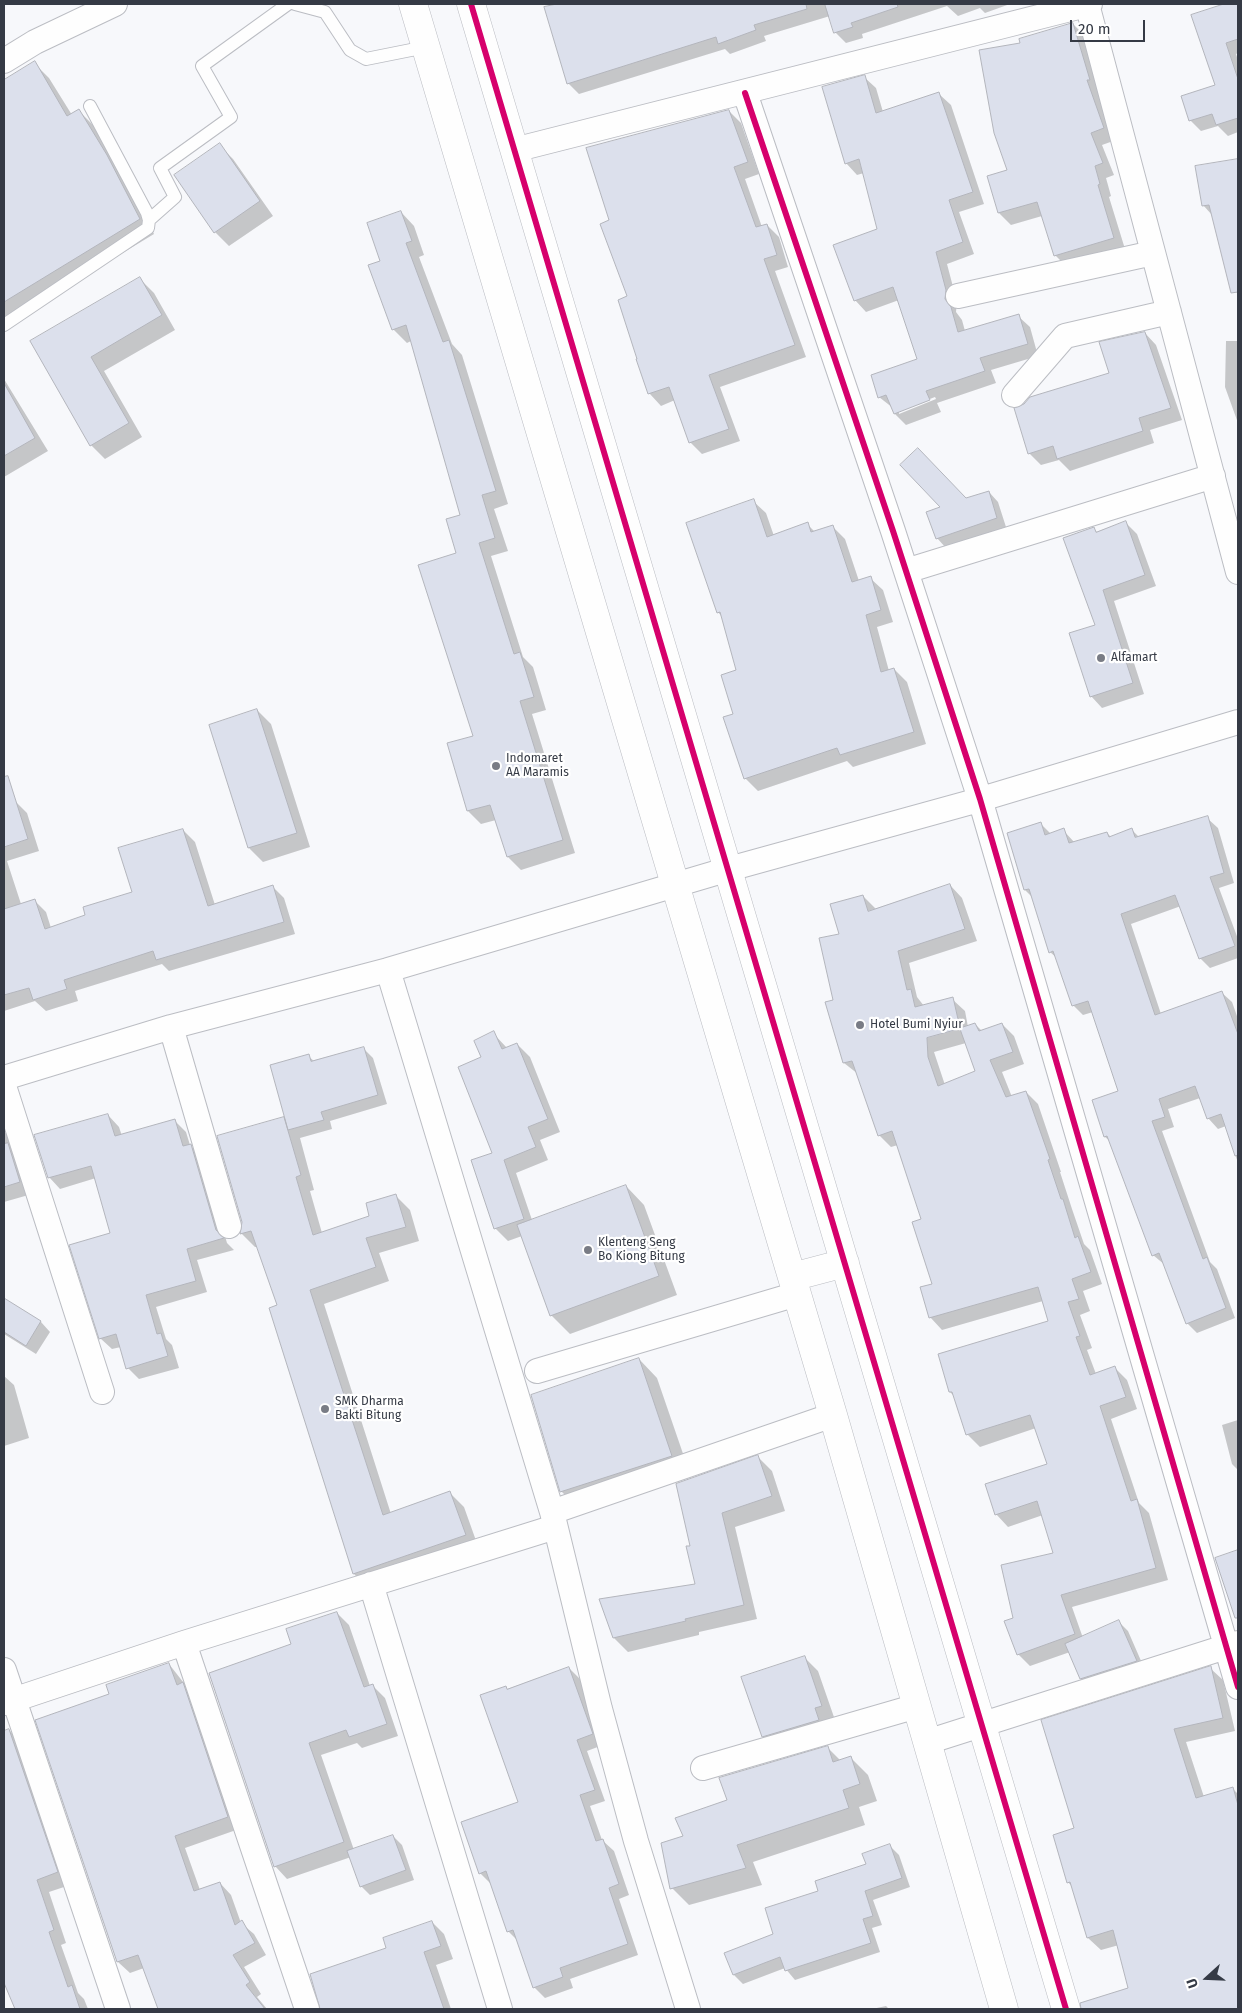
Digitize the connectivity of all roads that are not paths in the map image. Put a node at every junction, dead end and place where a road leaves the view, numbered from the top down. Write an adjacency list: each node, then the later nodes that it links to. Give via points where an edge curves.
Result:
1 (115, 4): 8 (street, via 35,42)
2 (288, 4): 12 (lane, via 202,66 231,118 160,168 175,197)
3 (295, 4): 7 (lane, via 324,12 350,50 366,59)
4 (413, 4): 7 (street)
5 (471, 4): 11 (street)
6 (1088, 4): 9 (street); 13 (street)
7 (426, 47): 24 (street)
8 (4, 61)
9 (745, 93): 11 (street); 19 (street)
10 (90, 106): 12 (lane)
11 (514, 150): 23 (street)
12 (149, 220): 16 (lane, via 143,233)
13 (1153, 253): 14 (street); 15 (street)
14 (958, 296)
15 (1169, 312): 17 (street, via 1065,336); 18 (street)
16 (4, 325)
17 (1014, 395)
18 (1213, 476): 19 (street); 20 (street)
19 (906, 571): 22 (street)
20 (1238, 572)
21 (1238, 722): 22 (street)
22 (980, 799): 23 (street); 38 (street)
23 (729, 869): 24 (street); 30 (street)
24 (676, 885): 25 (street); 31 (street)
25 (388, 970): 26 (street); 35 (street)
26 (171, 1027): 27 (street); 29 (street)
27 (4, 1078)
28 (4, 1086): 33 (street)
29 (229, 1226)
30 (845, 1263): 31 (street); 43 (street)
31 (795, 1285): 32 (street); 34 (street)
32 (537, 1371)
33 (102, 1392)
34 (833, 1415): 35 (street); 42 (street)
35 (554, 1519): 36 (street); 49 (street, via 600,1709)
36 (371, 1584): 37 (street); 48 (street)
37 (184, 1643): 41 (street); 47 (street)
38 (1232, 1644): 40 (street); 43 (street)
39 (4, 1670): 41 (street)
40 (1238, 1687)
41 (9, 1702): 46 (street)
42 (916, 1706): 44 (street); 45 (street)
43 (980, 1725): 44 (street); 51 (street)
44 (926, 1742): 50 (street)
45 (703, 1768)
46 (118, 2009)
47 (307, 2009)
48 (500, 2009)
49 (688, 2009)
50 (1004, 2009)
51 (1066, 2009)

